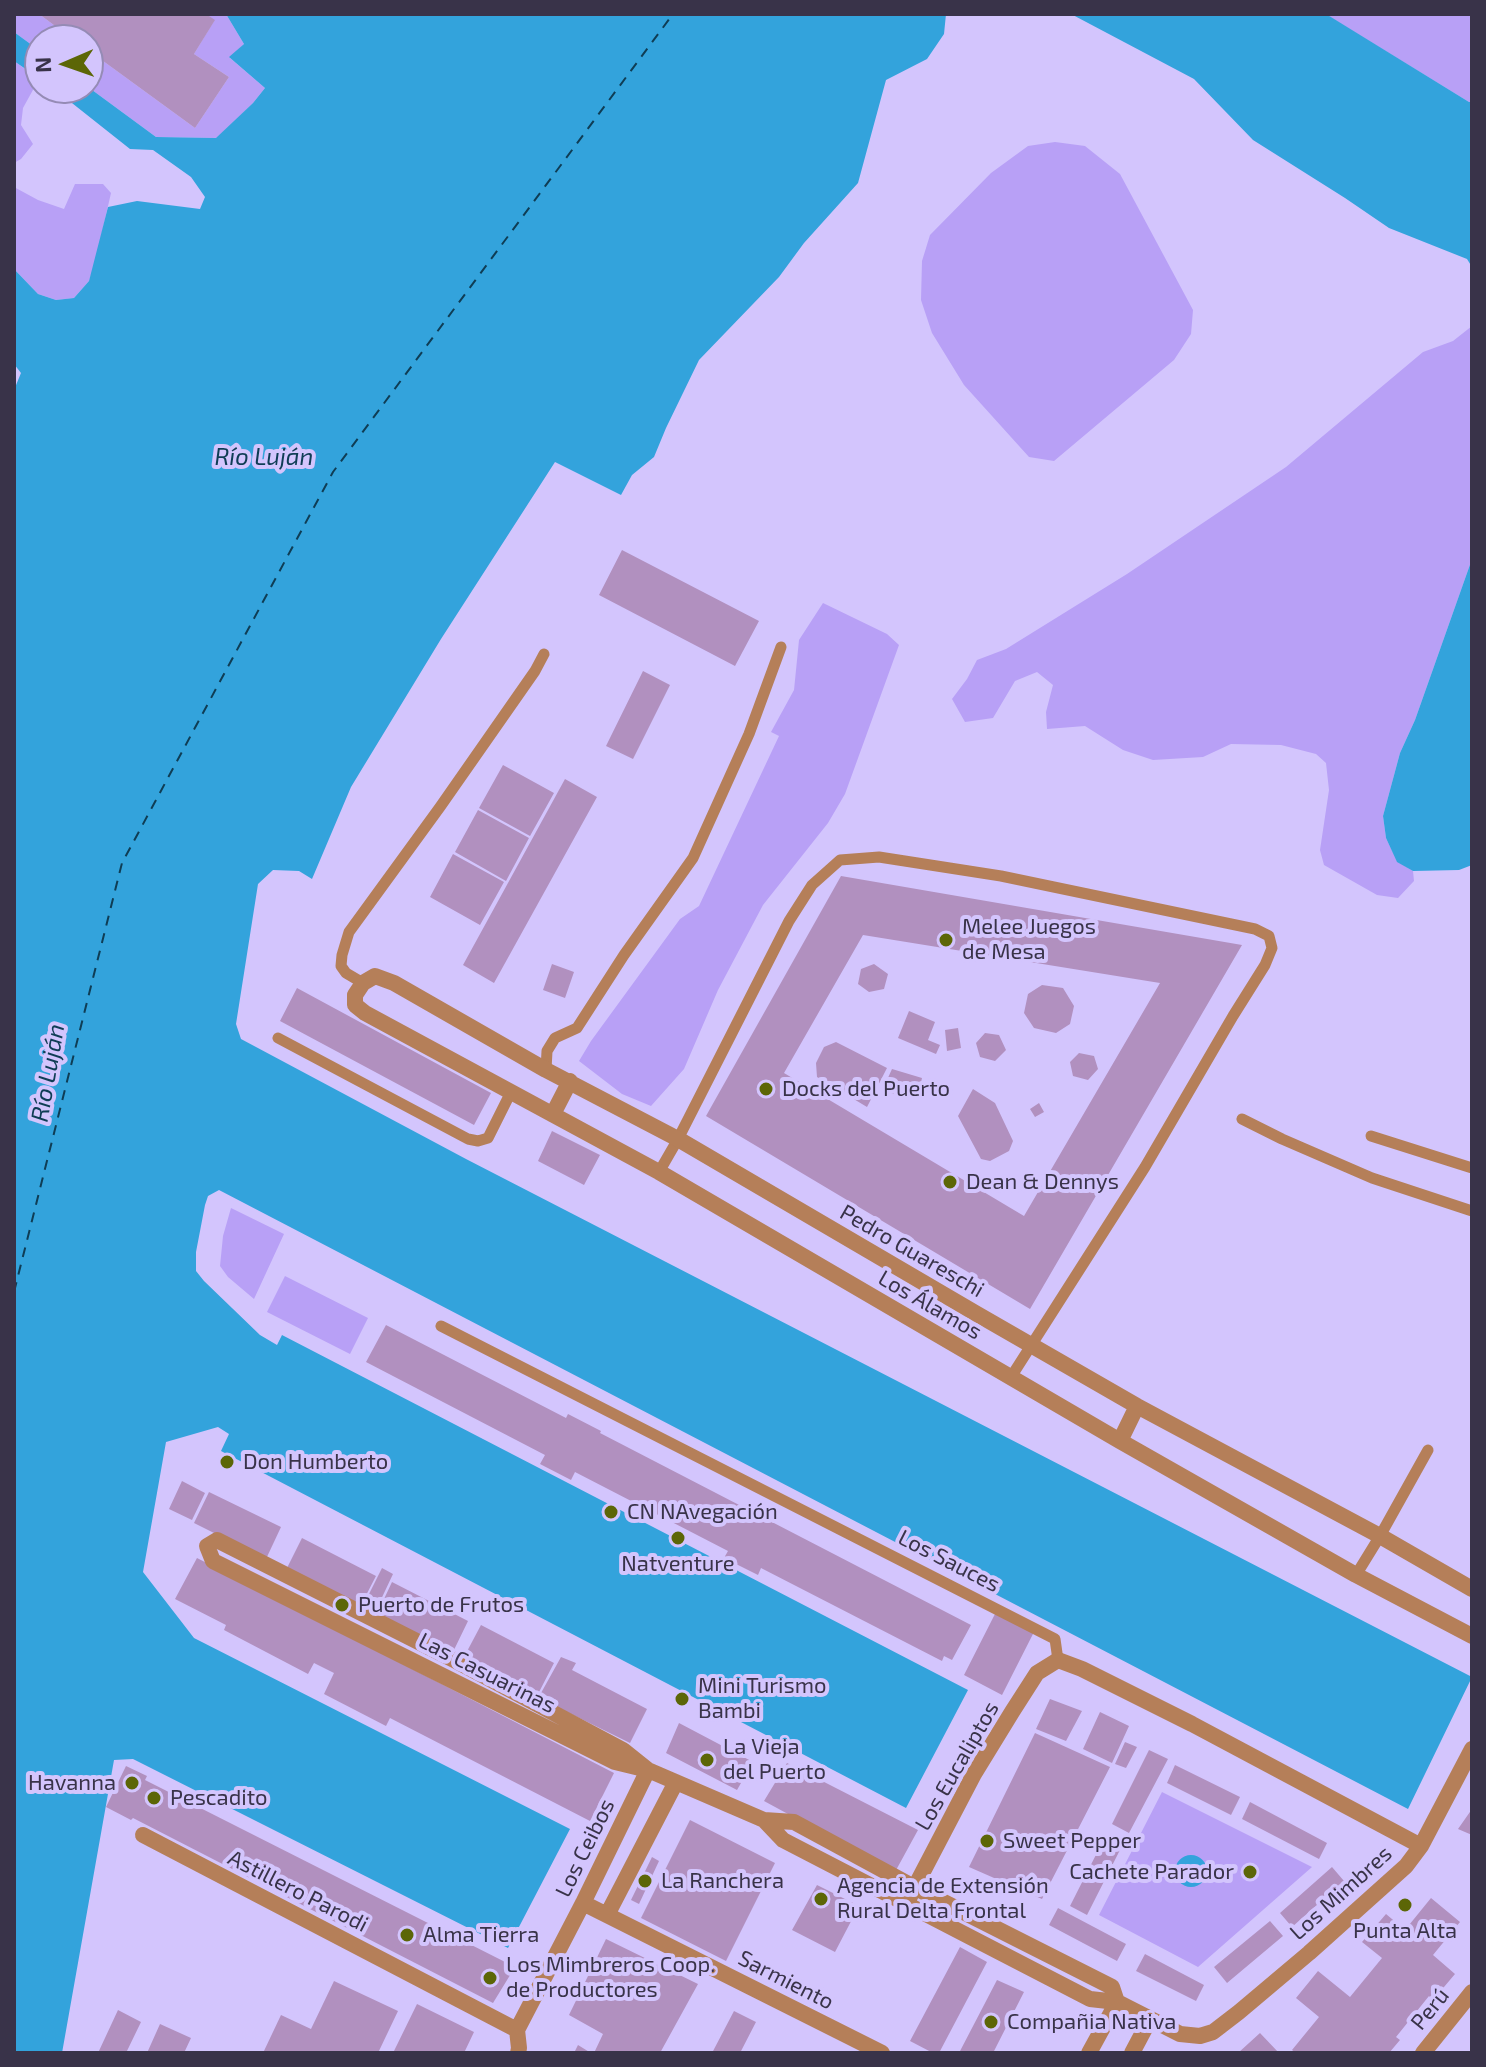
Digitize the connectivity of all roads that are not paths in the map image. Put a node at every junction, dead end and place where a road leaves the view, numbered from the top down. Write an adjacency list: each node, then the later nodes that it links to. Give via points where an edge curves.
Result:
1 (781, 647): 5 (lane, via 693,858 577,1028 555,1038 547,1051)
2 (544, 654): 3 (lane, via 349,932 341,966)
3 (363, 983): 5 (street, Pedro Guareschi, via 375,976 394,983); 7 (street, Los Álamos, via 355,1005 365,1013)
4 (278, 1038): 7 (lane, via 468,1139 488,1138)
5 (546, 1070): 6 (street, Pedro Guareschi)
6 (570, 1081): 8 (street); 11 (street, Pedro Guareschi)
7 (511, 1092): 8 (street, Los Álamos)
8 (553, 1114): 13 (street, Los Álamos)
9 (1242, 1119): 14 (lane, via 1372,1178)
10 (1371, 1136): 12 (lane)
11 (678, 1139): 13 (lane); 16 (street, Pedro Guareschi); 16 (lane, via 789,921 812,885 840,860 879,857 1001,876 1269,936 1272,948 1265,965)
12 (1472, 1168)
13 (659, 1172): 17 (street, Los Álamos)
14 (1472, 1211)
15 (441, 1326): 25 (lane, Los Sauces, via 1055,1639)
16 (1032, 1346): 17 (lane); 18 (street, Pedro Guareschi)
17 (1011, 1377): 19 (street, Los Álamos)
18 (1137, 1406): 19 (street); 21 (street, Pedro Guareschi)
19 (1120, 1441): 22 (street, Los Álamos)
20 (1428, 1450): 21 (lane)
21 (1380, 1536): 22 (lane); 23 (street, Pedro Guareschi)
22 (1356, 1575): 24 (street, Los Álamos)
23 (1472, 1589)
24 (1472, 1636)
25 (1058, 1660): 31 (street, via 1192,1724); 32 (street, Los Eucaliptos, via 1037,1673 974,1774)
26 (1471, 1751): 31 (street, Los Mimbres)
27 (648, 1770): 27 (street, Las Casuarinas, via 623,1750 454,1660 217,1540 207,1546 213,1561 615,1762); 28 (street, Las Casuarinas); 33 (street, Los Ceibos)
28 (676, 1782): 29 (street, Las Casuarinas); 35 (street)
29 (764, 1820): 32 (street, Las Casuarinas, via 794,1822); 34 (street, Las Casuarinas, via 783,1840)
30 (143, 1835): 39 (street, Astillero Parodi)
31 (1421, 1846): 40 (street, Los Mimbres, via 1406,1866 1309,1953 1213,2032)
32 (914, 1887): 34 (street, Los Eucaliptos); 37 (street, Las Casuarinas, via 1112,1987)
33 (583, 1903): 35 (street, Sarmiento); 39 (street, Los Ceibos)
34 (906, 1904): 37 (street, Las Casuarinas, via 1090,1999)
35 (607, 1915): 42 (street, Sarmiento)
36 (1472, 1992): 45 (street, Perú)
37 (1117, 2002): 38 (street, Las Casuarinas); 43 (street)
38 (1150, 2019): 40 (street, Las Casuarinas, via 1180,2034); 44 (street)
39 (517, 2030): 41 (street)
40 (1200, 2036)
41 (518, 2053)
42 (882, 2053)
43 (1089, 2053)
44 (1132, 2053)
45 (1423, 2053)

